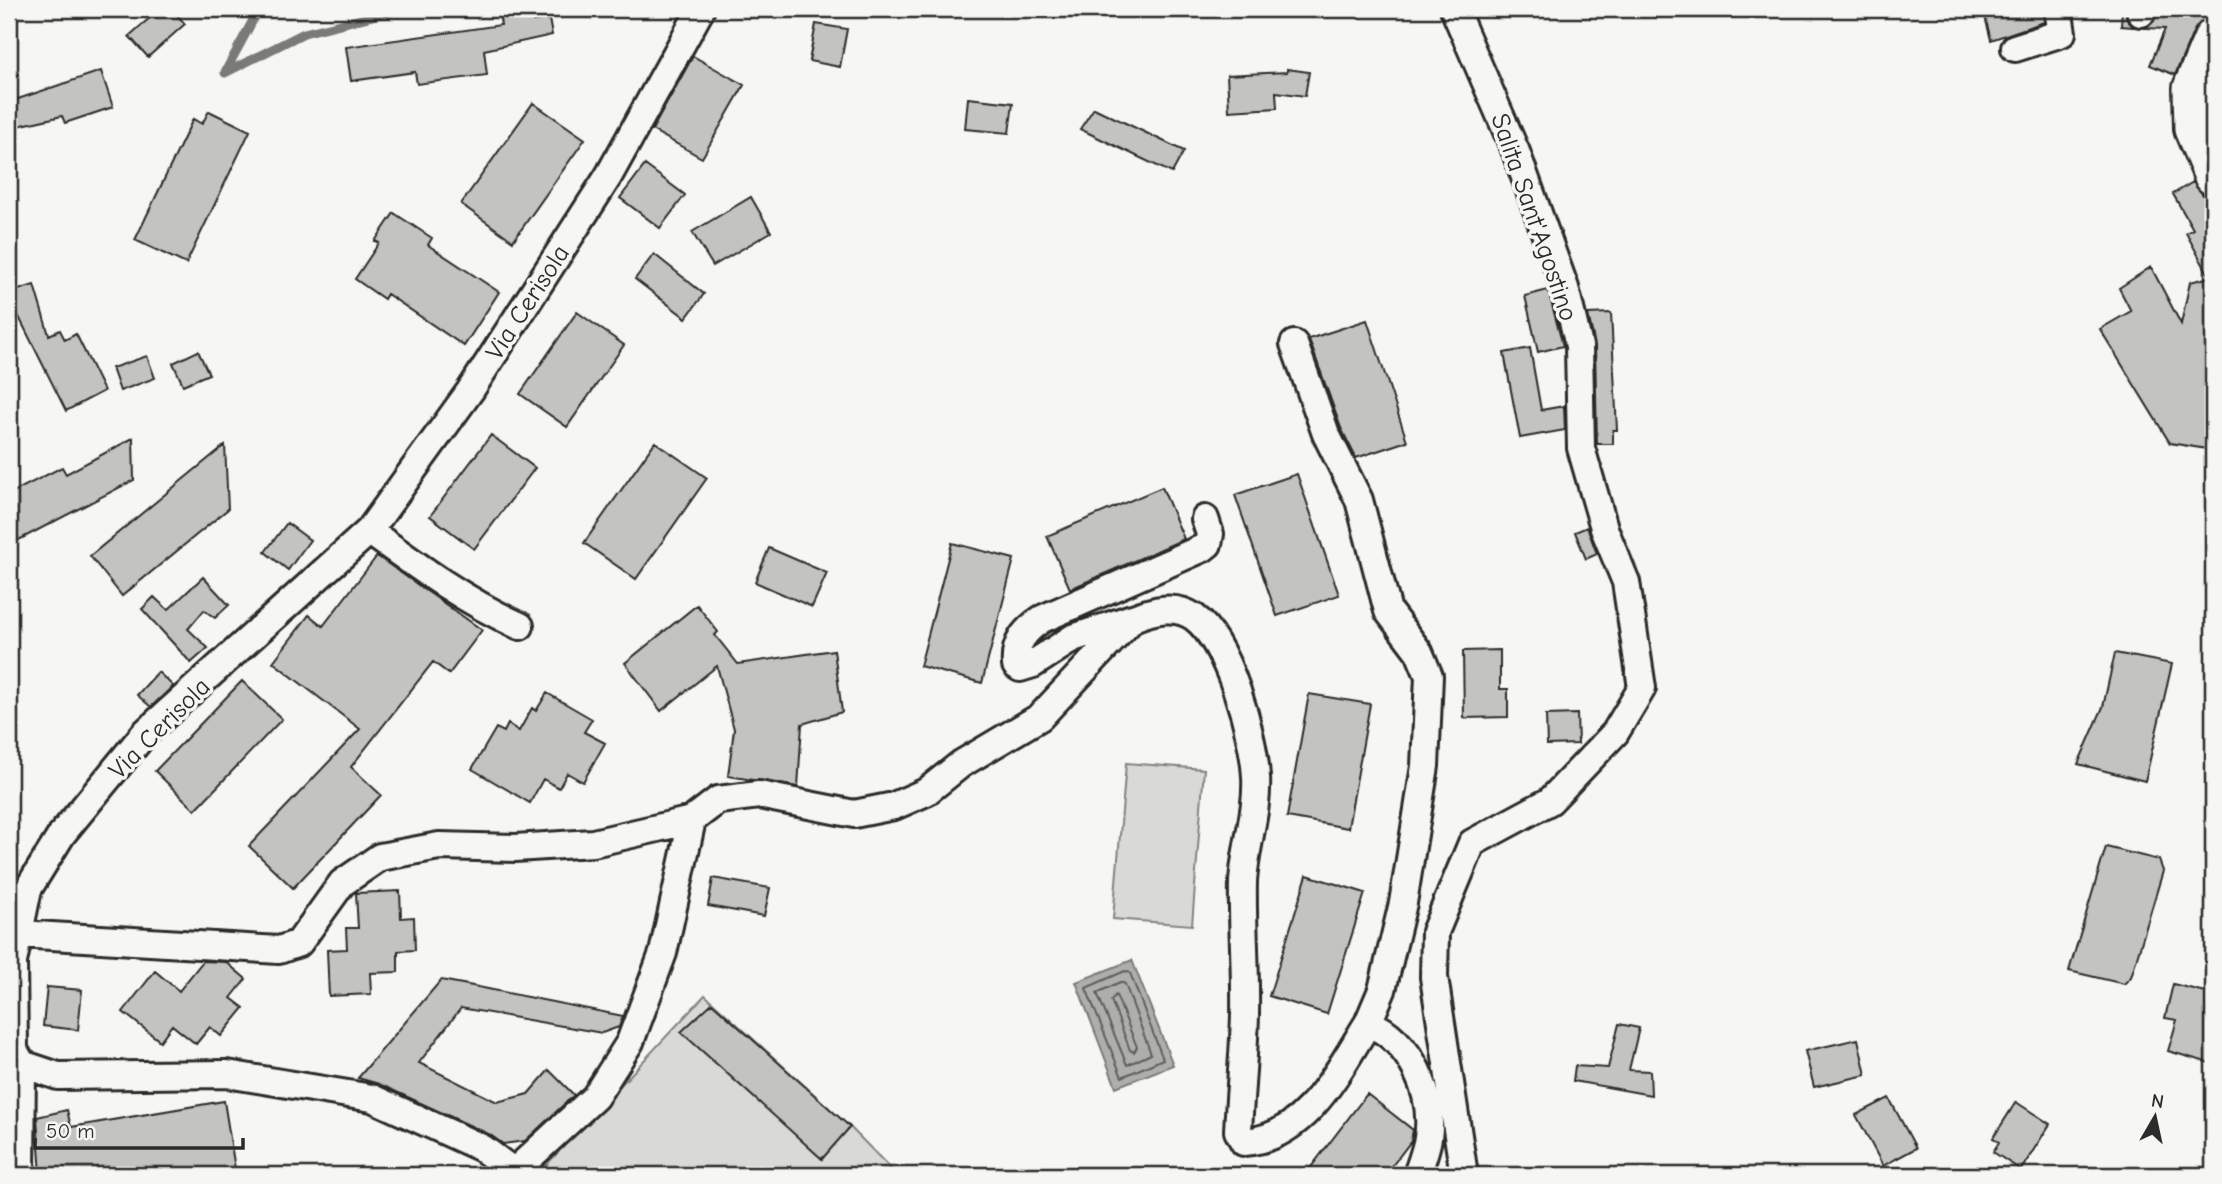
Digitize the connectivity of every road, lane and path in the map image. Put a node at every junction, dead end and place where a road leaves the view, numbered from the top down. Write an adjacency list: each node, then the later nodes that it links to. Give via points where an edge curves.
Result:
1 (701, 9): 9 (street, Via Cerisola, via 608,177 470,391)
2 (1454, 9): 19 (street, Salita Sant'Agostino, via 1516,152 1565,288 1579,346 1581,448 1605,531 1626,582 1642,688 1615,733 1550,801 1472,843 1435,932 1434,977)
3 (2058, 9): 5 (street, via 2062,33)
4 (2213, 38): 6 (street, via 2192,88 2193,129)
5 (2015, 48)
6 (2213, 176)
7 (1294, 344): 14 (street, via 1326,434 1359,500 1388,611 1419,652 1429,676 1425,766 1403,903 1382,990)
8 (1205, 519): 10 (street, via 1209,544 1042,619 1021,637 1016,665 1033,664 1073,638)
9 (369, 531): 11 (street, via 418,566); 13 (street, Via Cerisola, via 145,733 62,834 28,889)
10 (1133, 618): 12 (street, via 1040,717 961,764 926,792 894,806 854,814 759,795 718,800); 14 (street, via 1152,610 1172,609 1193,616 1228,666 1241,702 1256,777 1243,881 1245,1013 1238,1131 1244,1142 1264,1141 1303,1116)
11 (520, 626)
12 (692, 820): 13 (street, via 593,843 439,846 380,857 342,883 299,943 279,950); 16 (street, via 663,953 629,1042 595,1097)
13 (19, 934): 15 (street, Via Cerisola, via 13,962 14,1050)
14 (1368, 1023): 18 (street, via 1386,1030 1409,1056 1425,1091 1429,1136)
15 (22, 1064): 16 (street, via 58,1076 227,1074 372,1098 482,1148); 17 (street, Via Cerisola)
16 (516, 1173)
17 (21, 1175)
18 (1417, 1175)
19 (1464, 1175)

